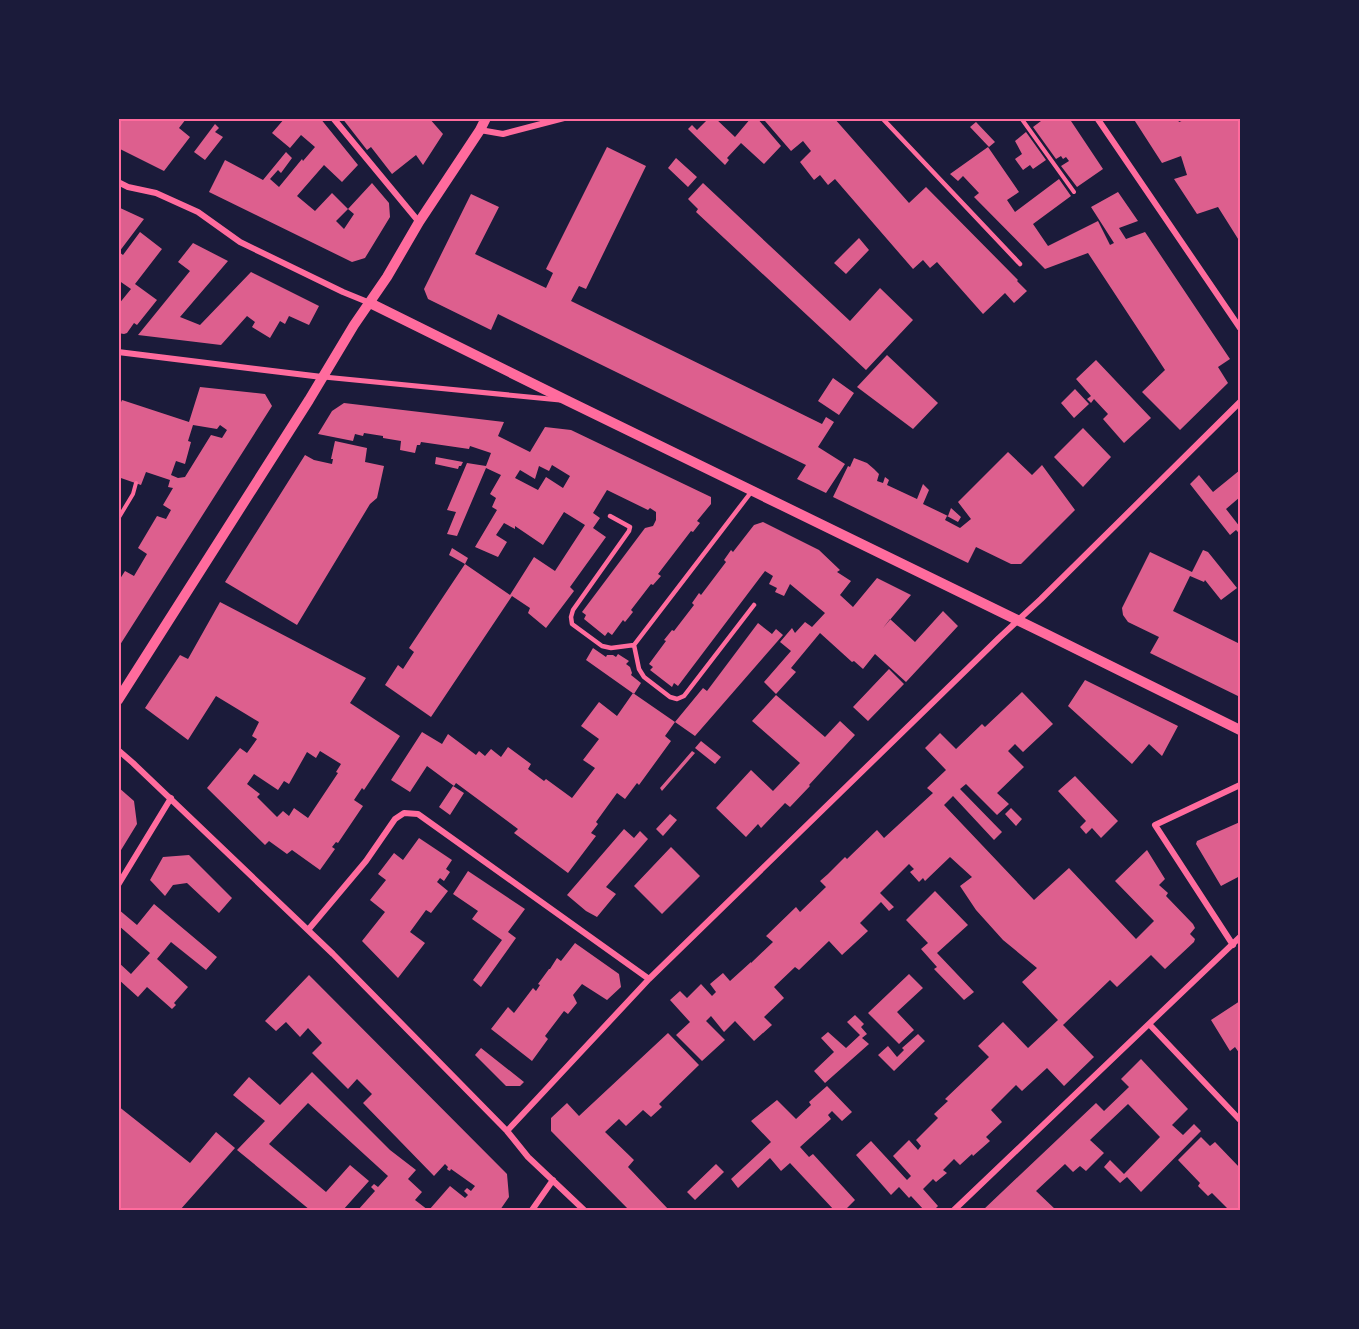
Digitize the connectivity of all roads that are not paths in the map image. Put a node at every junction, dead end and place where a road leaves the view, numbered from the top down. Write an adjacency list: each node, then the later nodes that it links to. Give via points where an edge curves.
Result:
1 (333, 118): 8 (street)
2 (486, 118): 6 (street)
3 (564, 118): 6 (street, via 503,134)
4 (882, 118): 9 (lane)
5 (1097, 118): 11 (street)
6 (480, 130): 8 (street)
7 (118, 182): 10 (street, via 156,193 198,212 240,242)
8 (419, 222): 10 (street)
9 (1020, 264)
10 (370, 303): 13 (street); 14 (street)
11 (1240, 328)
12 (118, 352): 13 (street)
13 (322, 377): 14 (street); 21 (street)
14 (568, 401): 16 (street)
15 (1240, 402): 19 (street)
16 (752, 490): 19 (street); 20 (lane)
17 (610, 516): 20 (lane, via 630,527 629,531 573,610 572,624 602,646)
18 (754, 605): 20 (lane, via 684,696 677,699 644,677)
19 (1018, 620): 22 (street); 30 (street)
20 (634, 645)
21 (118, 700)
22 (1240, 730)
23 (118, 750): 25 (street)
24 (1240, 785): 29 (street, via 1155,825)
25 (171, 798): 26 (street); 27 (street)
26 (118, 885)
27 (308, 930): 30 (street, via 366,861 395,819 404,813 418,814); 33 (street)
28 (1240, 937): 29 (street)
29 (1233, 945): 31 (street)
30 (649, 979): 33 (street)
31 (1149, 1024): 32 (street); 37 (street)
32 (1240, 1120)
33 (507, 1131): 34 (street)
34 (553, 1180): 35 (street); 36 (street)
35 (532, 1210)
36 (584, 1210)
37 (954, 1210)

